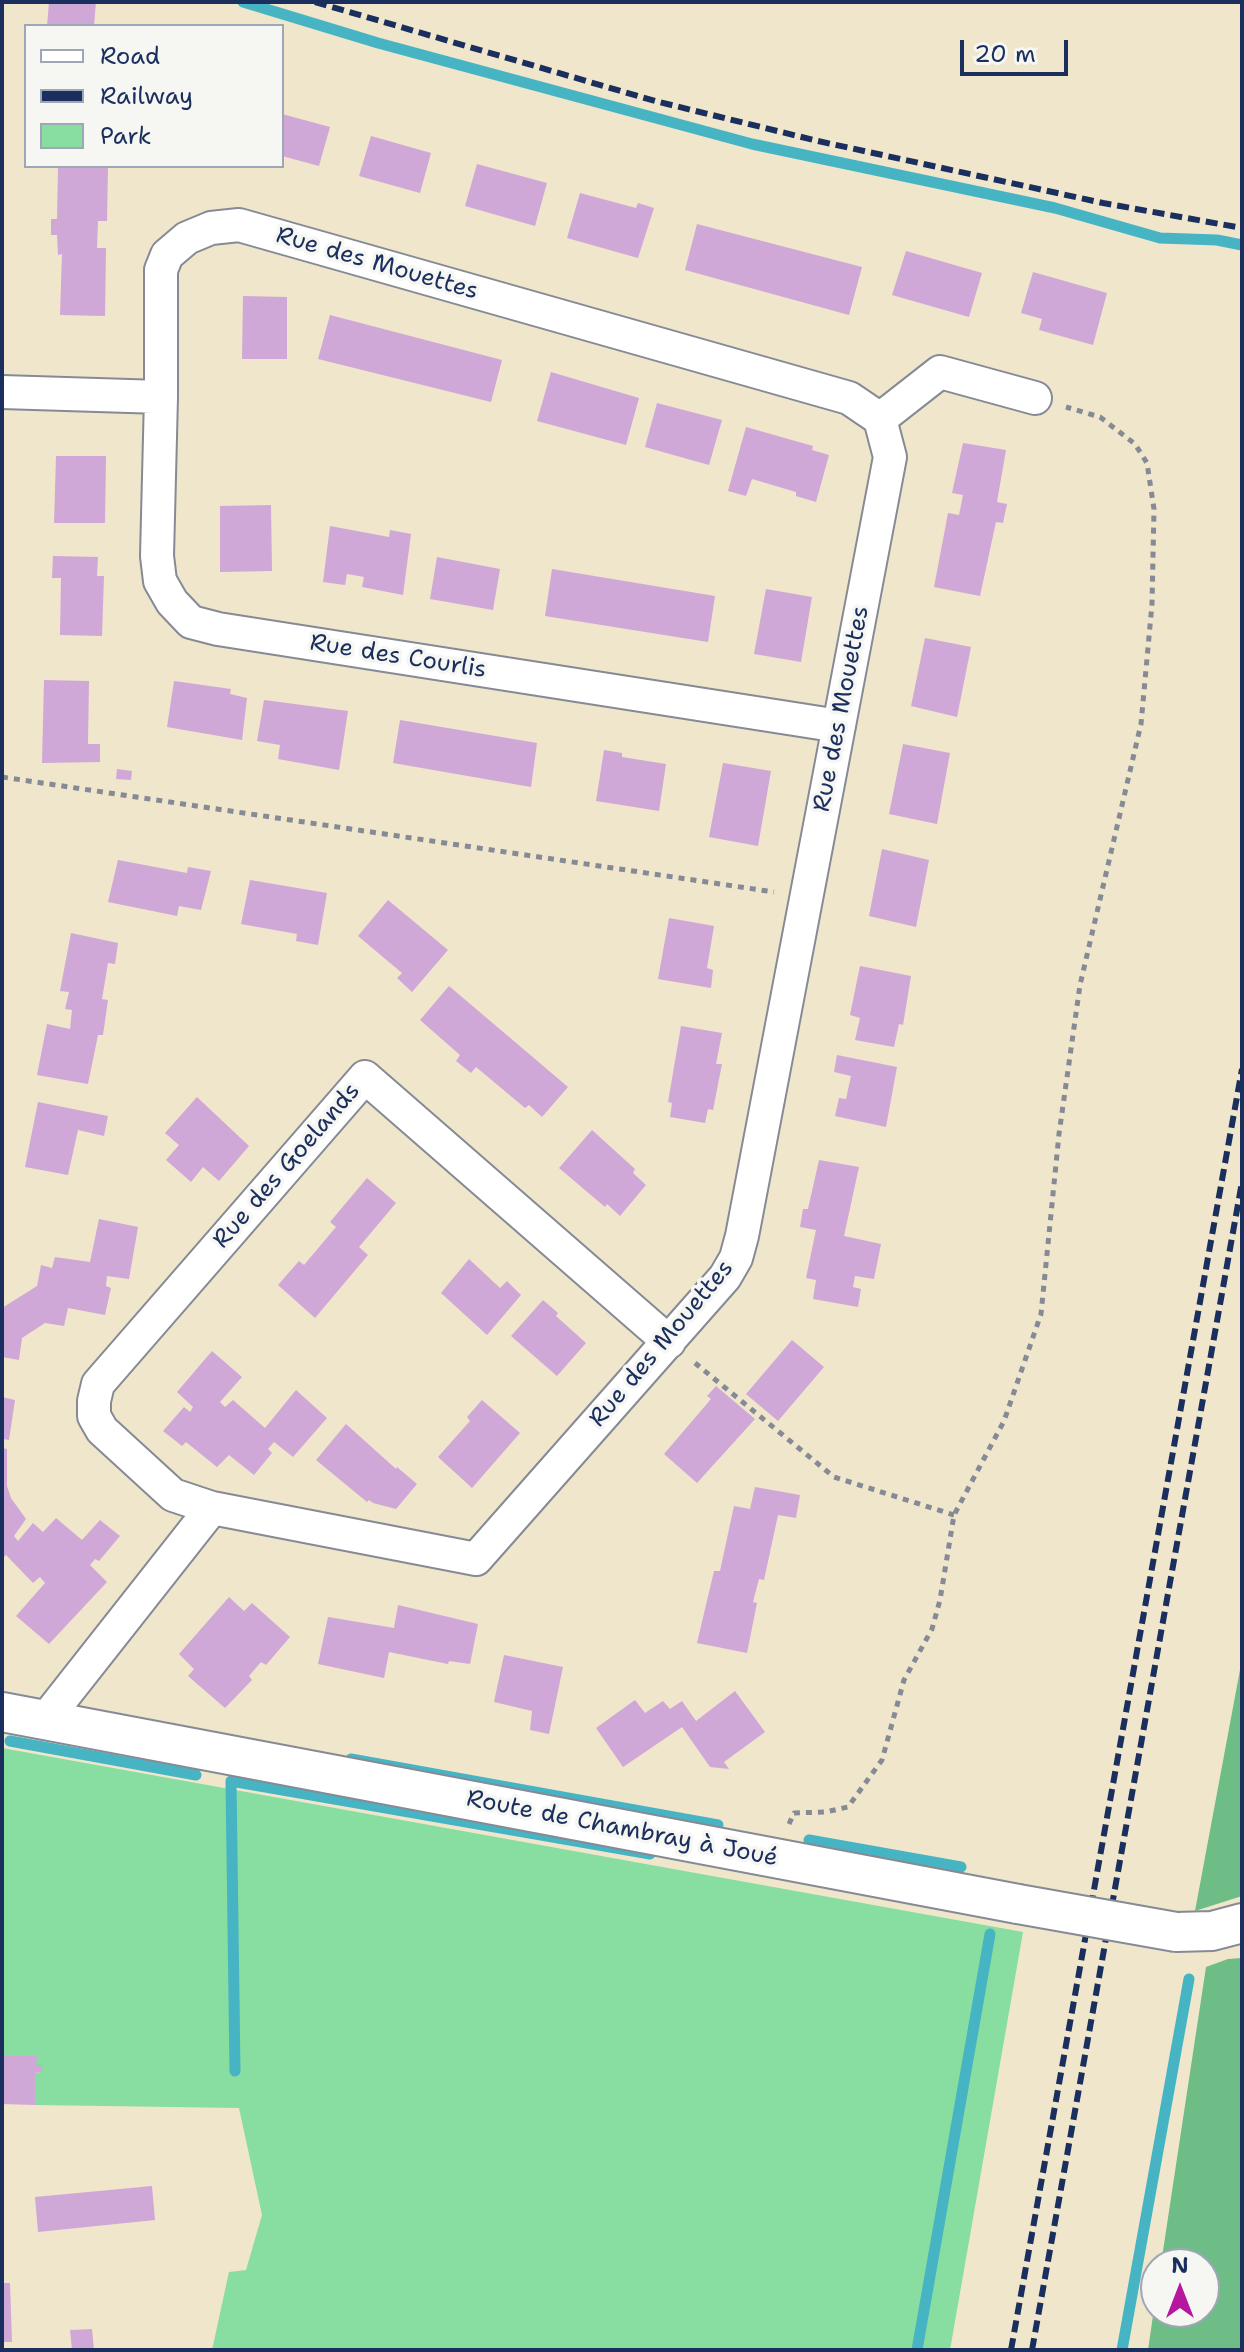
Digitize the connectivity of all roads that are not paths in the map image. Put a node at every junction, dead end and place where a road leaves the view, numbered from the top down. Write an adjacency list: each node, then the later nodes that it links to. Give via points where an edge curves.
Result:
1 (2, 392): 2 (street)
2 (161, 397): 4 (street, Rue des Mouettes, via 161,270 167,255 187,238 239,225 849,398); 5 (street, Rue des Courlis, via 160,581 191,622)
3 (1035, 398): 4 (street, via 940,372)
4 (880, 419): 5 (street, Rue des Mouettes, via 890,457)
5 (839, 726): 6 (street, Rue des Mouettes, via 736,1258)
6 (669, 1342): 7 (street, Rue des Mouettes, via 476,1559); 7 (street, Rue des Goelands, via 365,1077 98,1384 94,1416 102,1430 173,1495)
7 (212, 1508): 9 (street)
8 (2, 1712): 9 (street, Route de Chambray à Joué)
9 (45, 1720): 10 (street, Route de Chambray à Joué, bridge, via 1176,1932)
10 (1242, 1923)

